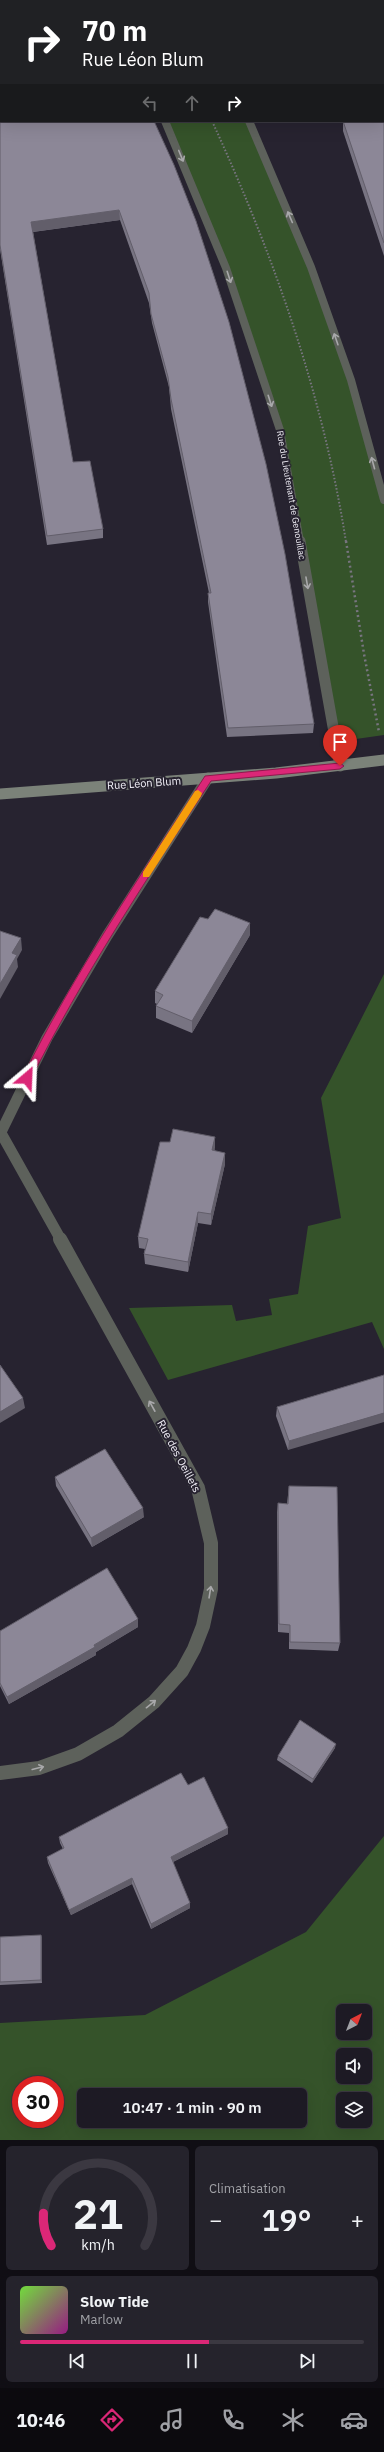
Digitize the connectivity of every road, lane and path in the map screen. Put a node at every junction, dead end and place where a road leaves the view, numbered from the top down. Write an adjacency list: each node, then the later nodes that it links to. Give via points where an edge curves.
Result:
1 (164, 122): 7 (street, Rue du Lieutenant de Genouillac, one-way to 7, via 226,268 280,430)
2 (212, 122): 5 (path, via 276,274 322,418 342,517)
3 (249, 122): 4 (street, one-way to 3, via 351,380 311,267)
4 (384, 500)
5 (380, 738)
6 (384, 760): 7 (street, Rue Léon Blum)
7 (340, 766): 8 (street, Rue Léon Blum)
8 (208, 778): 9 (street, Rue Léon Blum); 10 (street, Rue des Oeillets, via 107,936 55,1024)
9 (0, 794)
10 (0, 1133): 11 (street, Rue des Oeillets, one-way to 10, via 39,1768 79,1753 117,1731 156,1700 182,1670 204,1627 212,1577 209,1530 198,1488)
11 (0, 1773)

